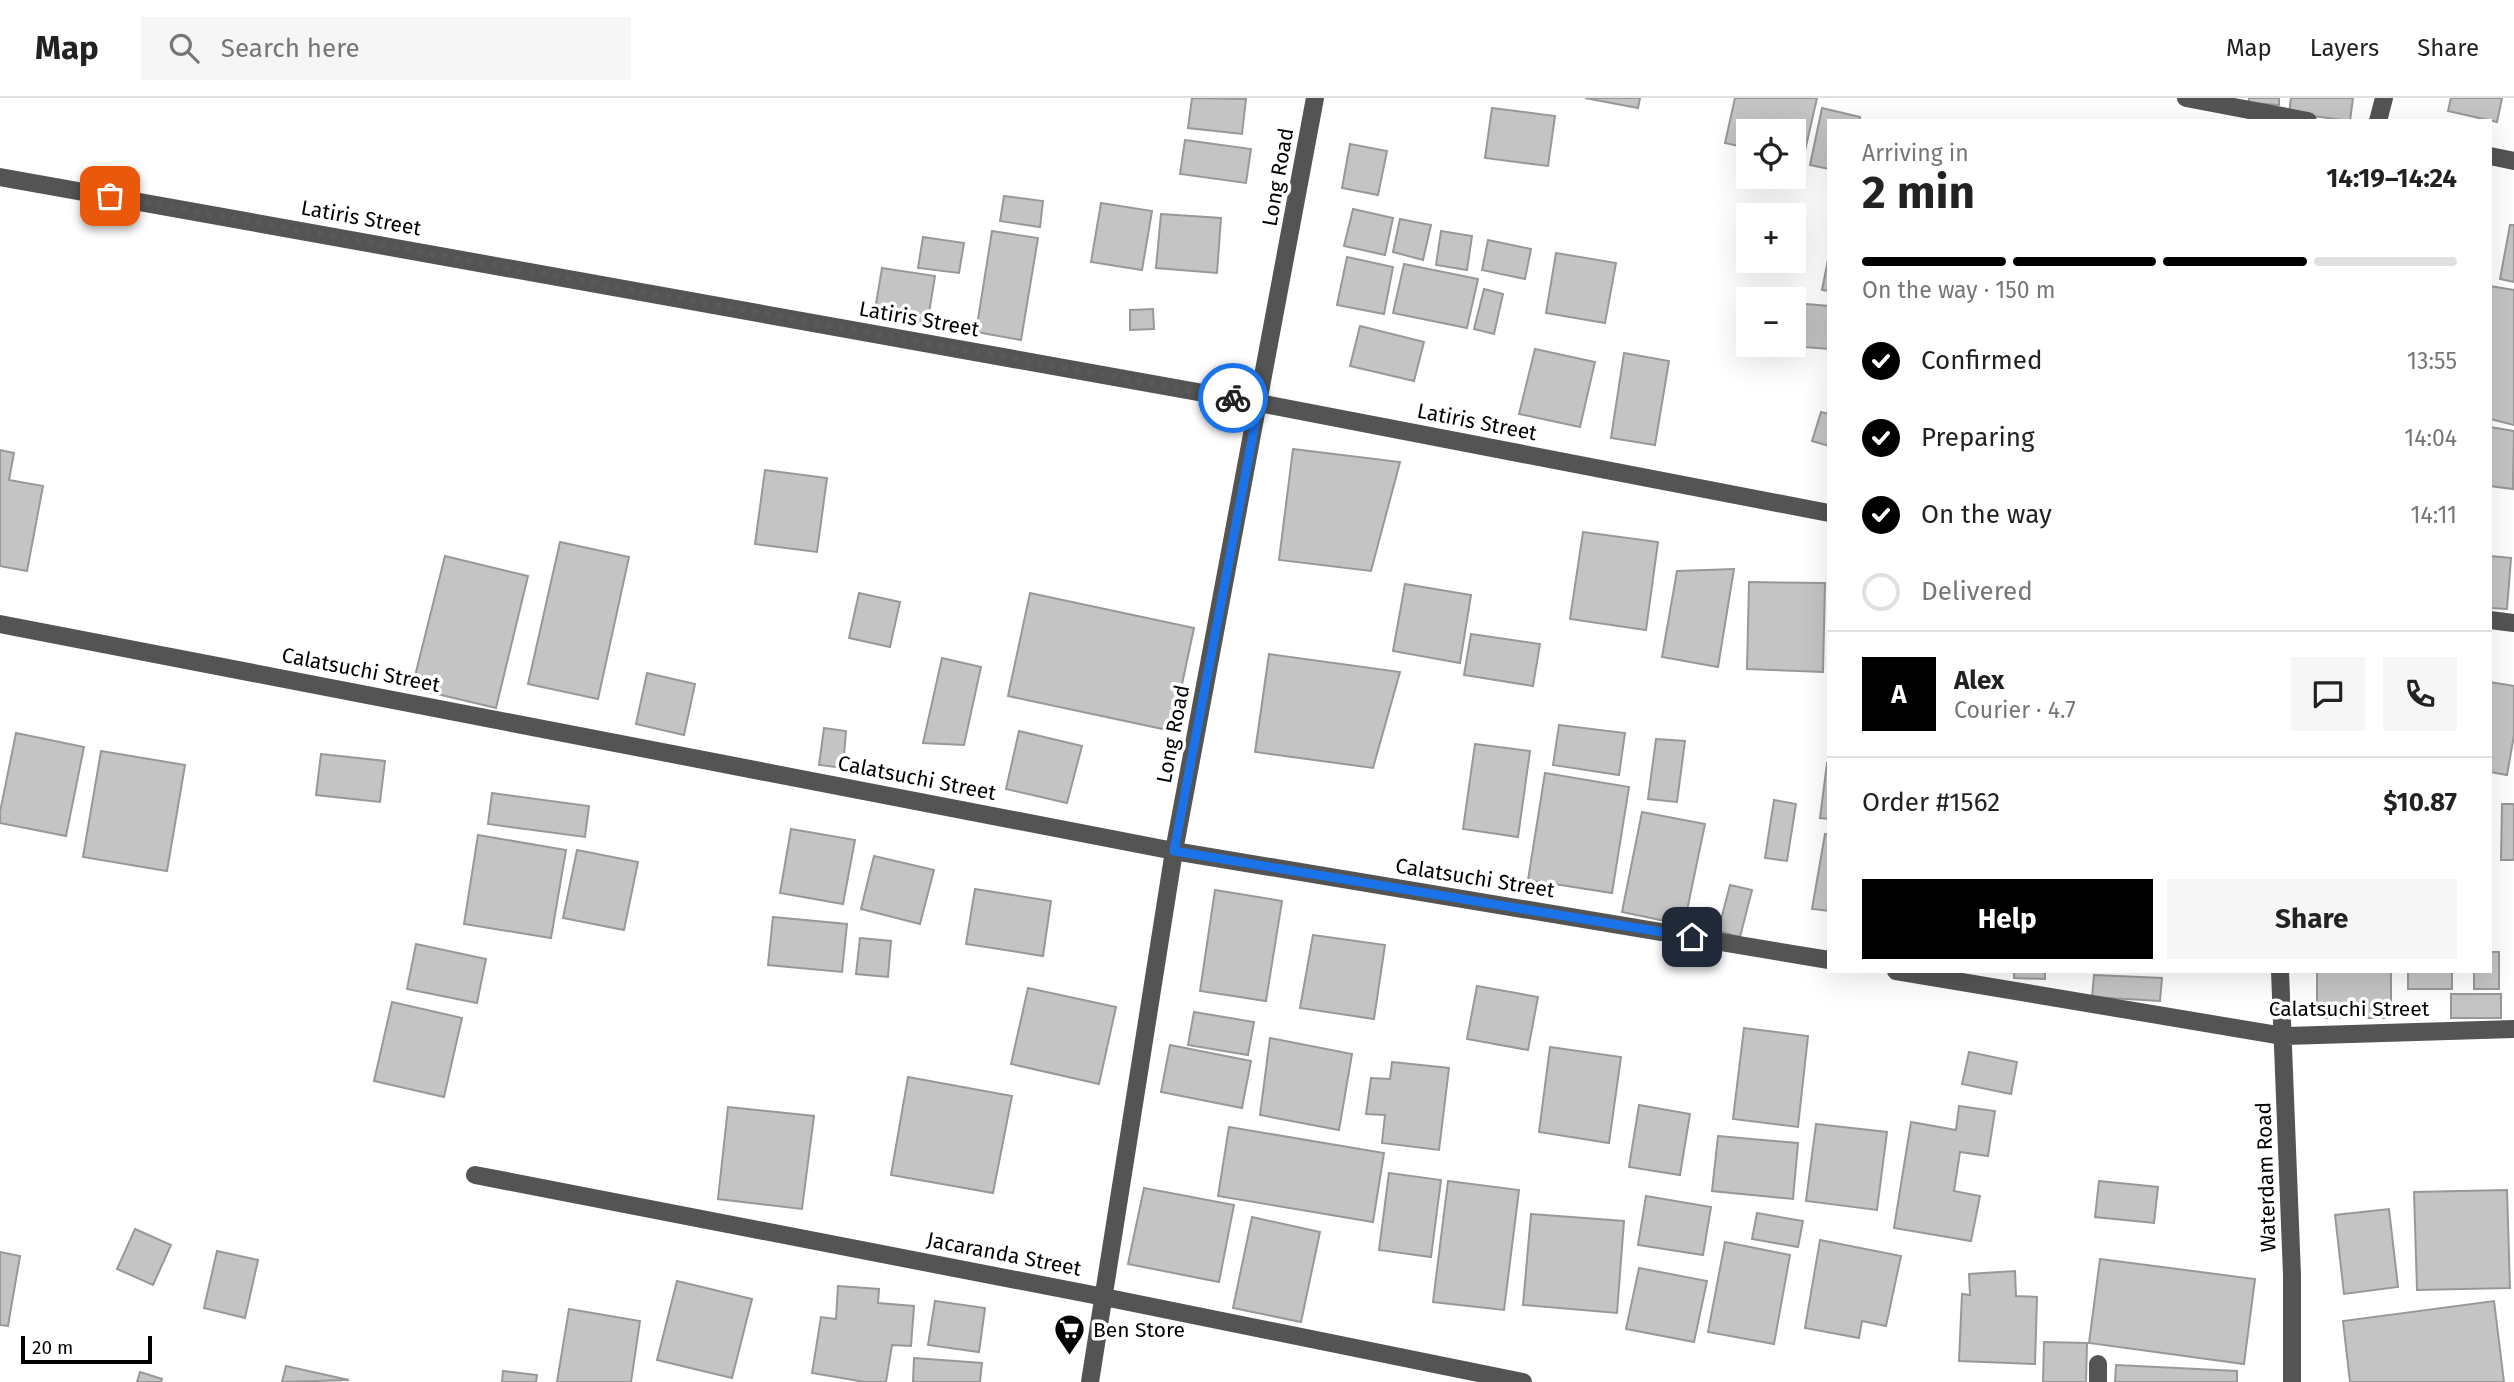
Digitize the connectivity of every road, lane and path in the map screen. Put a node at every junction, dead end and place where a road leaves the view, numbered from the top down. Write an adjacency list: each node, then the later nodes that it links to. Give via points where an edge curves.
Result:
1 (1315, 98): 9 (street, Long Road)
2 (2186, 98): 4 (street)
3 (2384, 98): 5 (street)
4 (2297, 119)
5 (2379, 119)
6 (2492, 156): 7 (street)
7 (2514, 161)
8 (0, 177): 9 (street, Latiris Street)
9 (1259, 403): 10 (street, Latiris Street); 14 (street, Long Road)
10 (1827, 513)
11 (2492, 620): 12 (street)
12 (2514, 623)
13 (0, 624): 14 (street, Calatsuchi Street)
14 (1174, 851): 15 (street, Calatsuchi Street); 21 (street, Long Road)
15 (1827, 960)
16 (1908, 973): 19 (street, Calatsuchi Street)
17 (2280, 973): 19 (street, Waterdam Road)
18 (2514, 1029): 19 (street, Calatsuchi Street)
19 (2283, 1036): 24 (street, Waterdam Road)
20 (475, 1175): 21 (street, Jacaranda Street)
21 (1104, 1297): 22 (street, Long Road); 23 (street, Jacaranda Street)
22 (1090, 1382)
23 (1523, 1382)
24 (2292, 1382)

